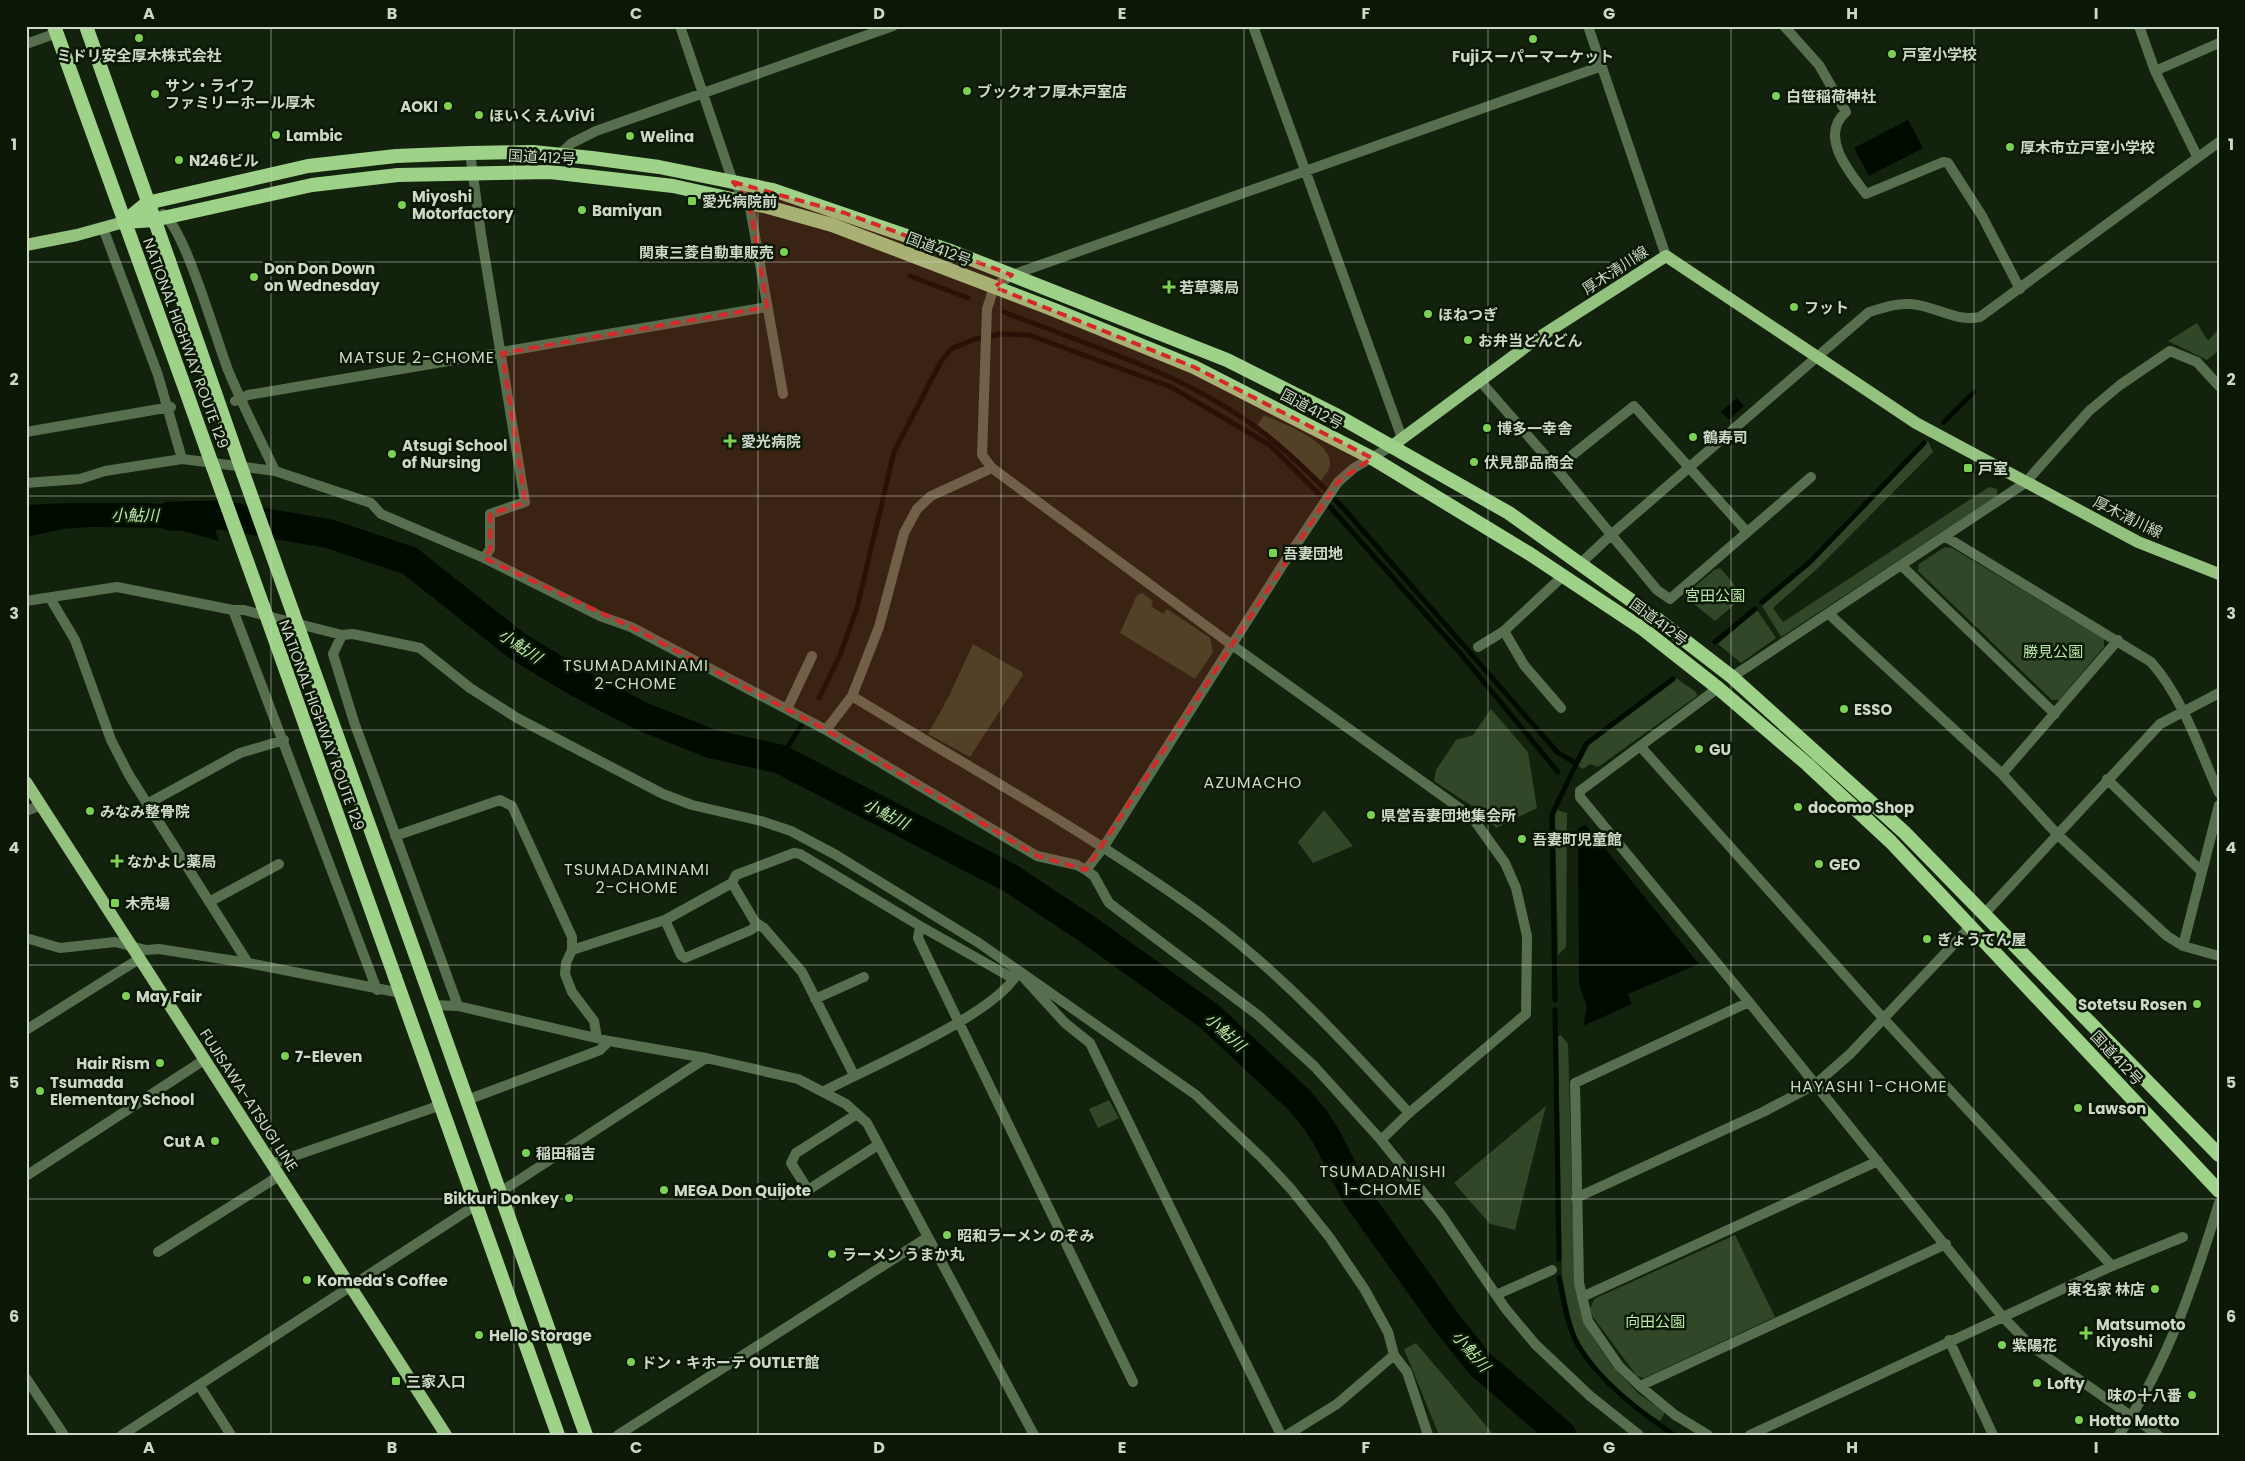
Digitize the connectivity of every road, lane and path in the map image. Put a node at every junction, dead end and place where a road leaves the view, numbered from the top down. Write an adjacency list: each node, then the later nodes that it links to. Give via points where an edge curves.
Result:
1 (86, 26): 22 (highway, NATIONAL HIGHWAY ROUTE 129)
2 (680, 26): 13 (street)
3 (893, 26): 13 (street)
4 (1253, 26): 19 (street)
5 (1588, 26): 11 (street)
6 (1784, 26): 31 (street, via 1819,65 1846,112 1839,118 1835,129 1838,154 1866,194 1942,162 1948,163 1982,216)
7 (2139, 26): 12 (street)
8 (56, 30): 10 (street); 25 (highway, NATIONAL HIGHWAY ROUTE 129)
9 (2219, 43): 12 (street)
10 (26, 44)
11 (1602, 66): 19 (street); 28 (street)
12 (2155, 71): 17 (street)
13 (704, 94): 16 (street, via 596,131 572,143); 20 (street)
14 (2219, 142): 17 (street)
15 (470, 153): 16 (highway, 国道412号); 18 (street); 22 (highway, 国道412号, via 396,156 308,166)
16 (560, 154): 20 (highway, 国道412号, via 659,167)
17 (2197, 156): 31 (street)
18 (472, 171): 21 (highway, 国道412号, via 550,172 673,186); 23 (highway, 国道412号, via 398,174 312,184); 33 (street)
19 (1305, 172): 29 (street); 41 (street)
20 (733, 182): 21 (street); 29 (highway, 国道412号, via 773,190 845,213)
21 (749, 202): 30 (highway, 国道412号, via 832,225); 32 (street)
22 (147, 203): 23 (street); 24 (highway, NATIONAL HIGHWAY ROUTE 129); 25 (highway)
23 (168, 217): 24 (highway, 国道412号); 38 (street, via 183,244)
24 (154, 220): 25 (highway, 国道412号); 116 (highway, NATIONAL HIGHWAY ROUTE 129, bridge)
25 (124, 222): 26 (main road); 113 (highway, NATIONAL HIGHWAY ROUTE 129, bridge)
26 (103, 228): 27 (main road); 39 (street)
27 (26, 245)
28 (1666, 256): 34 (main road, 厚木清川線); 35 (main road, 厚木清川線, via 1535,340)
29 (1012, 275): 30 (street); 41 (highway, 国道412号, via 1227,360)
30 (994, 287): 43 (highway, 国道412号, via 1194,368); 44 (street, via 988,303 982,455)
31 (2020, 289): 34 (street, via 1980,317 1970,319 1912,304 1889,305 1869,312)
32 (766, 307): 33 (street, via 516,348); 37 (street)
33 (502, 353): 38 (street); 54 (street, via 524,502 490,514 490,550)
34 (1816, 358): 46 (street); 50 (main road, 厚木清川線, via 1935,433)
35 (1481, 382): 41 (main road, 厚木清川線); 45 (street)
36 (2219, 386): 50 (street, via 2197,362 2170,351 2089,411)
37 (782, 394)
38 (238, 399): 47 (street)
39 (170, 408): 40 (street); 42 (street)
40 (26, 432)
41 (1397, 442): 43 (street); 55 (highway, 国道412号)
42 (182, 458): 47 (street); 49 (street, via 80,479)
43 (1372, 458): 58 (highway, 国道412号); 66 (street, via 1346,474 1333,490)
44 (992, 468): 66 (street); 73 (street, via 931,496 917,509 904,533 879,627)
45 (1556, 468): 46 (street, via 1634,406); 52 (street)
46 (1689, 468): 51 (street); 52 (street)
47 (275, 470): 54 (street, via 370,503 381,514)
48 (1811, 477): 51 (street)
49 (26, 483)
50 (2025, 483): 53 (street); 57 (main road, 厚木清川線, via 2138,542)
51 (1747, 532): 52 (street, via 1670,599 1657,590)
52 (1612, 534): 55 (street)
53 (1946, 537): 56 (street); 65 (street)
54 (484, 558): 76 (street, via 600,616 630,627)
55 (1581, 563): 69 (highway, 国道412号)
56 (1902, 566): 62 (street); 78 (street)
57 (2219, 574)
58 (1564, 575): 63 (street); 70 (highway, 国道412号, via 1643,629)
59 (50, 598): 60 (street); 61 (street, via 117,587); 86 (street, via 75,640 111,740)
60 (26, 601)
61 (233, 610): 64 (street); 80 (street)
62 (1829, 614): 69 (street); 82 (street)
63 (1504, 631): 67 (street); 72 (street, via 1524,665)
64 (342, 635): 91 (street, via 333,654); 110 (street, via 353,634 420,648 470,688 517,718 663,794 790,831 845,860 979,943)
65 (2118, 640): 77 (street, via 2151,662 2164,677); 78 (street)
66 (1232, 645): 92 (street); 131 (street, via 1472,817 1506,863 1516,888 1526,936 1526,1014)
67 (1478, 647)
68 (812, 656): 76 (street)
69 (1732, 677): 98 (highway, 国道412号, via 1904,832)
70 (1718, 688): 81 (street); 102 (highway, 国道412号, via 1892,842)
71 (2219, 693): 77 (street)
72 (1547, 694): 74 (street); 75 (street)
73 (852, 696): 79 (street); 92 (street)
74 (1538, 702)
75 (1561, 708)
76 (787, 710): 79 (street)
77 (2182, 711): 83 (street, via 2160,724); 85 (street)
78 (2055, 714): 82 (street)
79 (826, 730): 94 (street, via 1037,856)
80 (284, 740): 86 (street, via 240,753); 112 (street)
81 (1640, 746): 115 (street, via 1580,791 1580,797); 118 (street)
82 (2002, 774): 90 (street)
83 (2107, 779): 90 (street); 95 (street)
84 (26, 782): 87 (main road, FUJISAWA-ATSUGI LINE)
85 (2219, 793)
86 (147, 804): 97 (street)
87 (41, 805): 89 (street); 104 (main road, FUJISAWA-ATSUGI LINE)
88 (2219, 805): 95 (street)
89 (26, 811)
90 (2057, 834): 98 (street); 105 (street, via 2167,936)
91 (395, 836): 106 (street, via 500,800 512,806 572,936); 117 (street)
92 (1103, 848): 94 (street); 131 (street, via 1209,920 1283,982 1335,1032)
93 (279, 864): 97 (street)
94 (1086, 870): 132 (street, via 1094,876 1109,903 1259,1016 1314,1066)
95 (2200, 870): 105 (street)
96 (732, 883): 99 (street); 100 (street); 101 (street, via 736,875 800,854)
97 (209, 902): 109 (street)
98 (1985, 913): 134 (highway, 国道412号)
99 (665, 920): 100 (street, via 685,958); 106 (street)
100 (758, 924): 114 (street, via 802,972)
101 (920, 926): 110 (street); 119 (street, via 918,938)
102 (1971, 926): 118 (street); 139 (highway, 国道412号)
103 (26, 938): 104 (street, via 60,948 115,942)
104 (132, 945): 108 (main road, FUJISAWA-ATSUGI LINE); 109 (street, via 146,950 160,949)
105 (2183, 946): 107 (street)
106 (572, 950): 121 (street, via 565,974 572,992 594,1021)
107 (2219, 956)
108 (139, 959): 120 (street); 124 (main road, FUJISAWA-ATSUGI LINE)
109 (248, 963): 112 (street)
110 (1016, 974): 119 (street, via 997,996); 155 (street, via 1196,1095 1264,1160 1292,1189 1365,1290 1388,1332); 169 (street, via 1065,1023 1090,1042)
111 (864, 976): 114 (street)
112 (377, 990): 113 (street)
113 (401, 993): 129 (highway, NATIONAL HIGHWAY ROUTE 129)
114 (815, 999): 125 (street)
115 (1749, 1002): 126 (street); 141 (street, via 1575,1083)
116 (433, 1005): 117 (street); 128 (highway, NATIONAL HIGHWAY ROUTE 129)
117 (458, 1006): 121 (street)
118 (1883, 1018): 126 (street); 148 (street)
119 (957, 1023): 125 (street); 157 (street)
120 (26, 1030)
121 (597, 1038): 122 (street)
122 (609, 1041): 123 (street); 128 (street, via 600,1050)
123 (706, 1058): 127 (street, via 798,1079); 140 (street)
124 (204, 1060): 136 (main road, FUJISAWA-ATSUGI LINE); 137 (street)
125 (854, 1075): 127 (street)
126 (1816, 1084): 135 (street); 141 (street, via 1763,1112)
127 (824, 1091): 130 (street)
128 (467, 1100): 140 (highway, NATIONAL HIGHWAY ROUTE 129)
129 (441, 1105): 136 (street); 143 (highway, NATIONAL HIGHWAY ROUTE 129)
130 (857, 1114): 133 (street, via 867,1123); 133 (street, via 796,1153 791,1163 808,1190)
131 (1409, 1114): 132 (street)
132 (1381, 1140): 151 (street, via 1442,1216)
133 (878, 1145): 144 (street)
134 (2219, 1155)
135 (1878, 1161): 146 (street); 152 (street)
136 (271, 1164): 138 (main road, FUJISAWA-ATSUGI LINE)
137 (26, 1176)
138 (279, 1176): 147 (street); 150 (main road, FUJISAWA-ATSUGI LINE)
139 (2219, 1191)
140 (499, 1193): 166 (highway, NATIONAL HIGHWAY ROUTE 129)
141 (1576, 1198): 152 (street, via 1578,1283)
142 (2219, 1203): 160 (street, via 2194,1285)
143 (476, 1205): 150 (street); 165 (highway, NATIONAL HIGHWAY ROUTE 129)
144 (928, 1236): 167 (street); 168 (street)
145 (2183, 1237): 148 (street)
146 (1946, 1244): 153 (street); 159 (street)
147 (158, 1252)
148 (2112, 1266): 153 (street)
149 (1552, 1270): 151 (street)
150 (350, 1288): 158 (street); 164 (main road, FUJISAWA-ATSUGI LINE)
151 (1496, 1295): 172 (street, via 1535,1344 1590,1396)
152 (1582, 1297): 159 (street, via 1588,1321 1620,1366)
153 (2002, 1316): 154 (street); 160 (street, via 2030,1345)
154 (1949, 1340): 174 (street); 175 (street)
155 (1394, 1354): 170 (street, via 1337,1404); 171 (street, via 1407,1372)
156 (26, 1378): 162 (street)
157 (1133, 1382)
158 (199, 1385): 161 (street); 163 (street)
159 (1640, 1386): 173 (street, via 1675,1415)
160 (2132, 1416): 176 (street); 177 (street)
161 (125, 1434)
162 (64, 1435)
163 (232, 1435)
164 (446, 1435)
165 (558, 1435)
166 (586, 1435)
167 (618, 1435)
168 (1034, 1435)
169 (1281, 1435)
170 (1286, 1435)
171 (1428, 1435)
172 (1639, 1435)
173 (1708, 1435)
174 (1750, 1435)
175 (1993, 1435)
176 (2119, 1435)
177 (2158, 1435)

